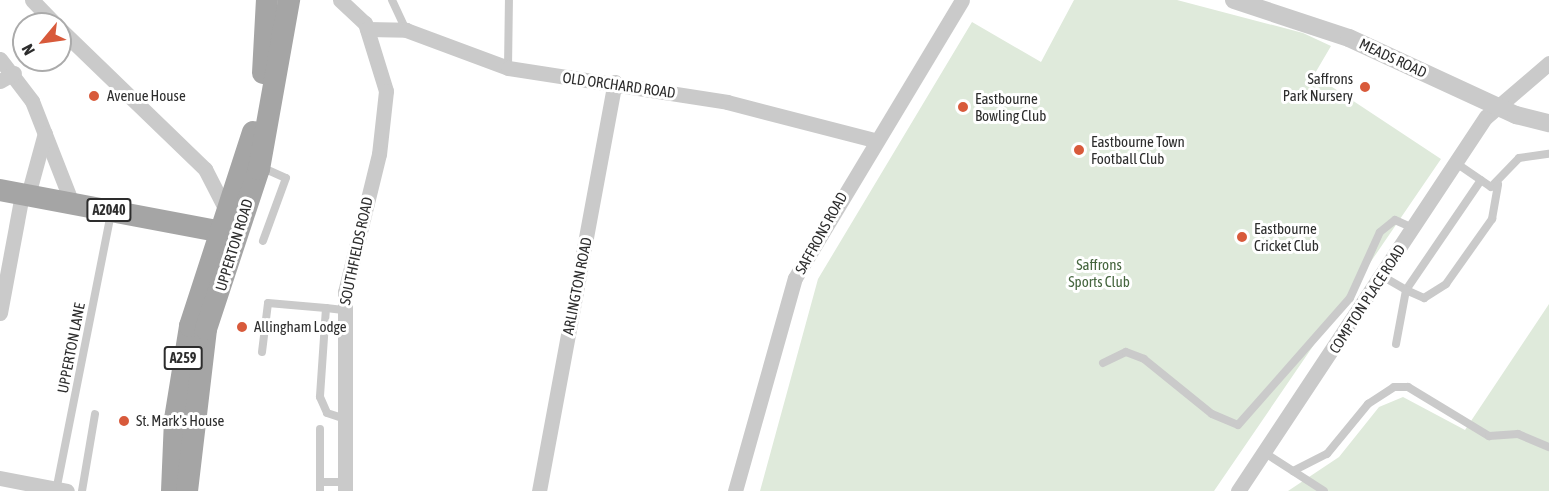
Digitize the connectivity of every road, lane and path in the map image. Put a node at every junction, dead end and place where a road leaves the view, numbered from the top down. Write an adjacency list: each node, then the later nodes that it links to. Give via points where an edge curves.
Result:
1 (32, 0): 10 (street)
2 (267, 0): 26 (main road, UPPERTON ROAD / A259)
3 (289, 0): 26 (main road, UPPERTON ROAD / A259)
4 (340, 0): 11 (street)
5 (362, 0): 11 (street, SOUTHFIELDS ROAD)
6 (392, 0): 12 (lane)
7 (509, 0): 16 (lane)
8 (962, 0): 23 (street, SAFFRONS ROAD)
9 (1234, 0): 20 (street, MEADS ROAD, via 1349,38)
10 (44, 12)
11 (365, 23): 12 (street, OLD ORCHARD ROAD); 39 (street, SOUTHFIELDS ROAD, via 386,91 379,154)
12 (406, 30): 16 (street, OLD ORCHARD ROAD)
13 (72, 41): 27 (street)
14 (0, 59): 17 (street)
15 (1549, 63): 20 (street, COMPTON PLACE ROAD)
16 (508, 68): 19 (street, OLD ORCHARD ROAD)
17 (14, 73): 18 (street); 22 (street)
18 (0, 81)
19 (615, 82): 23 (street, OLD ORCHARD ROAD, via 727,102); 58 (street, ARLINGTON ROAD)
20 (1496, 106): 21 (street, MEADS ROAD); 25 (street, COMPTON PLACE ROAD)
21 (1549, 123)
22 (45, 133): 30 (street); 31 (street)
23 (874, 140): 59 (street, SAFFRONS ROAD, via 795,278)
24 (1549, 154): 29 (lane, via 1519,158)
25 (1456, 163): 28 (lane); 34 (street, COMPTON PLACE ROAD)
26 (252, 165): 27 (street, via 219,176); 33 (main road, UPPERTON ROAD / A259); 35 (lane, via 286,178)
27 (205, 169): 33 (street)
28 (1481, 180): 29 (lane); 37 (lane)
29 (1498, 185): 37 (lane, via 1492,219 1446,285 1424,298)
30 (17, 193): 31 (main road, A2040); 40 (street)
31 (72, 203): 32 (main road, A2040)
32 (111, 210): 33 (main road, A2040); 53 (lane, UPPERTON LANE)
33 (226, 225): 55 (main road, UPPERTON ROAD / A259, via 181,368); 56 (main road, UPPERTON ROAD / A259, via 198,368)
34 (1413, 228): 36 (street, COMPTON PLACE ROAD); 43 (lane, via 1395,220 1380,232 1364,275 1337,316 1238,424 1212,414 1143,359 1126,352)
35 (263, 241)
36 (1382, 276): 37 (lane); 48 (street, COMPTON PLACE ROAD)
37 (1406, 290): 41 (lane)
38 (327, 308): 39 (lane); 42 (lane, via 268,303); 45 (lane, via 320,397 327,413)
39 (343, 310): 45 (street, SOUTHFIELDS ROAD)
40 (0, 313)
41 (1396, 344)
42 (262, 351)
43 (1103, 363)
44 (94, 414): 54 (lane)
45 (345, 419): 52 (street, SOUTHFIELDS ROAD)
46 (320, 429): 51 (lane)
47 (1549, 447): 49 (lane, via 1518,434 1489,436 1408,387 1394,387 1368,404 1327,454)
48 (1265, 453): 49 (lane); 60 (street, COMPTON PLACE ROAD)
49 (1293, 471): 61 (lane)
50 (0, 478): 53 (street)
51 (320, 482): 52 (lane); 57 (lane)
52 (346, 486)
53 (60, 490)
54 (82, 491)
55 (172, 491)
56 (187, 491)
57 (320, 491)
58 (539, 491)
59 (735, 491)
60 (1238, 491)
61 (1324, 491)

